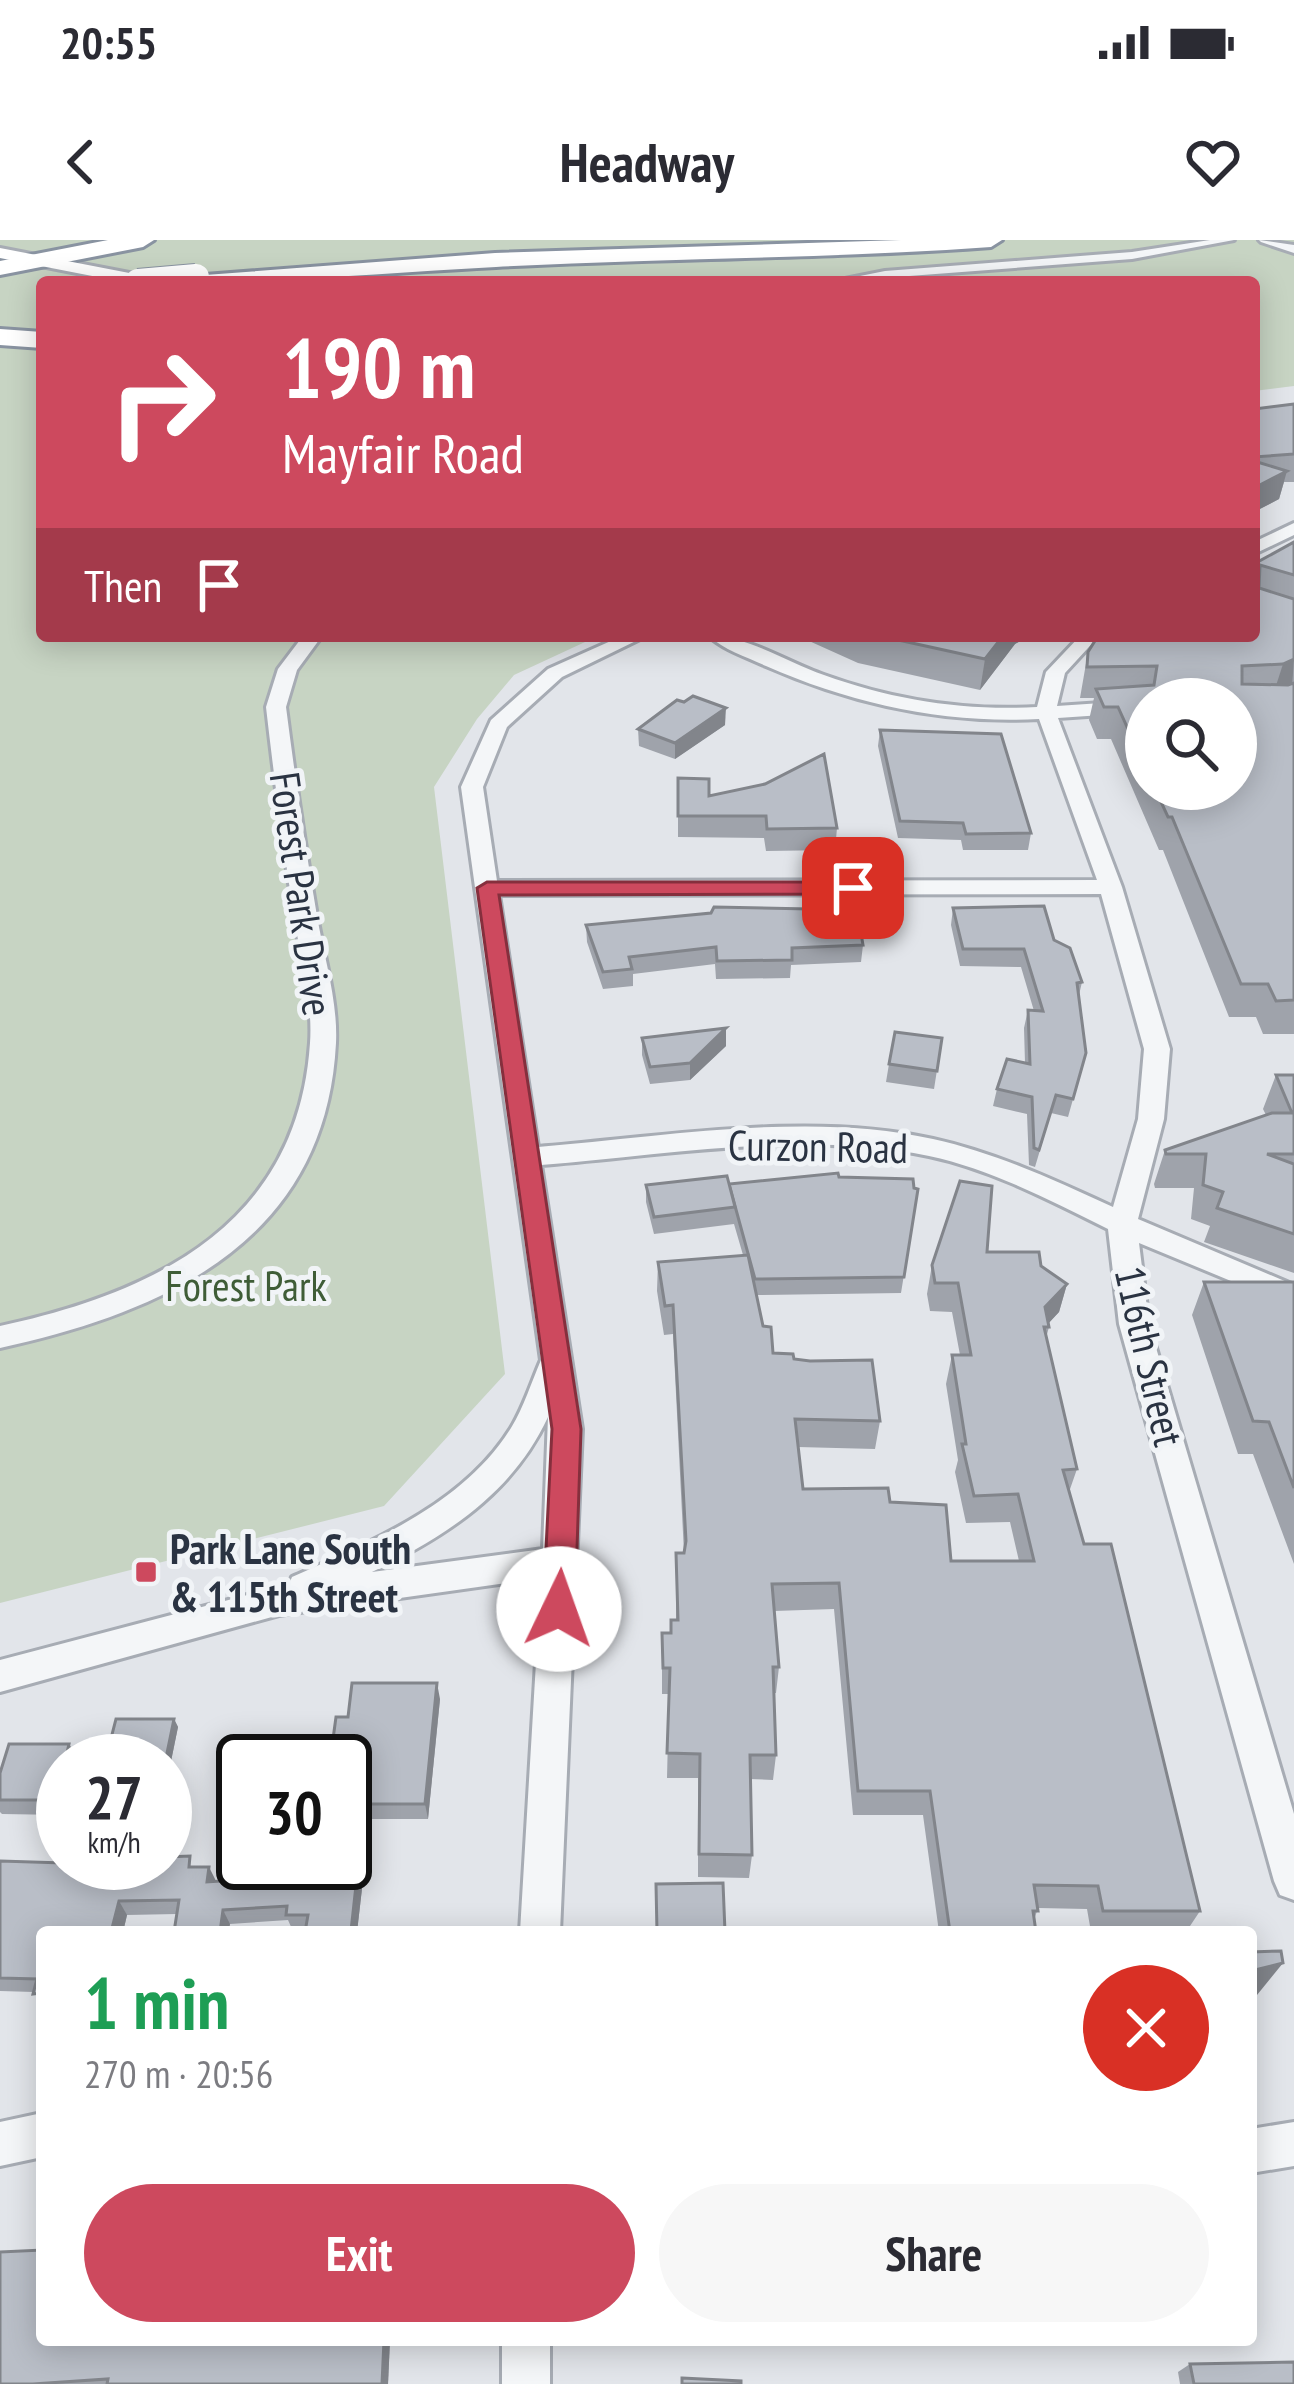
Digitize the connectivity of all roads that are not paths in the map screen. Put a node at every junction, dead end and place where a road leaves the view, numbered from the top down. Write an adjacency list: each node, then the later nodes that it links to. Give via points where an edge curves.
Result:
1 (143, 240): 10 (highway)
2 (922, 240): 7 (highway)
3 (992, 240): 9 (highway)
4 (1228, 240): 17 (street)
5 (1265, 240): 8 (street)
6 (381, 243): 7 (highway)
7 (652, 249): 14 (highway, via 429,257)
8 (1294, 249)
9 (792, 252): 15 (highway); 16 (highway, via 624,263)
10 (35, 261): 11 (highway); 13 (main road)
11 (1, 263): 12 (main road)
12 (51, 276)
13 (117, 276)
14 (244, 276)
15 (263, 276)
16 (578, 276)
17 (880, 276)
18 (0, 337): 19 (highway)
19 (36, 340)
20 (1294, 528): 21 (street)
21 (1260, 546)
22 (308, 642): 33 (street, Forest Park Drive, via 287,669 276,707 323,1046 301,1150 244,1232 191,1270 137,1297)
23 (624, 642): 29 (street, via 555,673 498,724 472,787)
24 (732, 642): 27 (street, via 848,693 928,709)
25 (1084, 642): 27 (street, via 1056,672)
26 (1125, 706): 27 (street)
27 (1046, 712): 28 (street, 116th Street)
28 (1111, 887): 29 (street); 31 (street, 116th Street, via 1157,1049 1151,1119)
29 (487, 888): 30 (street)
30 (530, 1157): 31 (street, Curzon Road, via 787,1140 915,1144 974,1159); 34 (street)
31 (1122, 1226): 32 (street, Curzon Road); 38 (street, 116th Street, via 1134,1324)
32 (1294, 1296)
33 (0, 1337)
34 (556, 1360): 35 (street, via 566,1429); 36 (street, via 516,1447 452,1512)
35 (561, 1561): 36 (street); 39 (street)
36 (279, 1600): 37 (street)
37 (0, 1676)
38 (1294, 1882)
39 (540, 1926)
40 (36, 2136): 41 (street)
41 (0, 2144)
42 (1294, 2144): 43 (street)
43 (1257, 2150)
44 (526, 2346): 45 (street)
45 (526, 2384)

